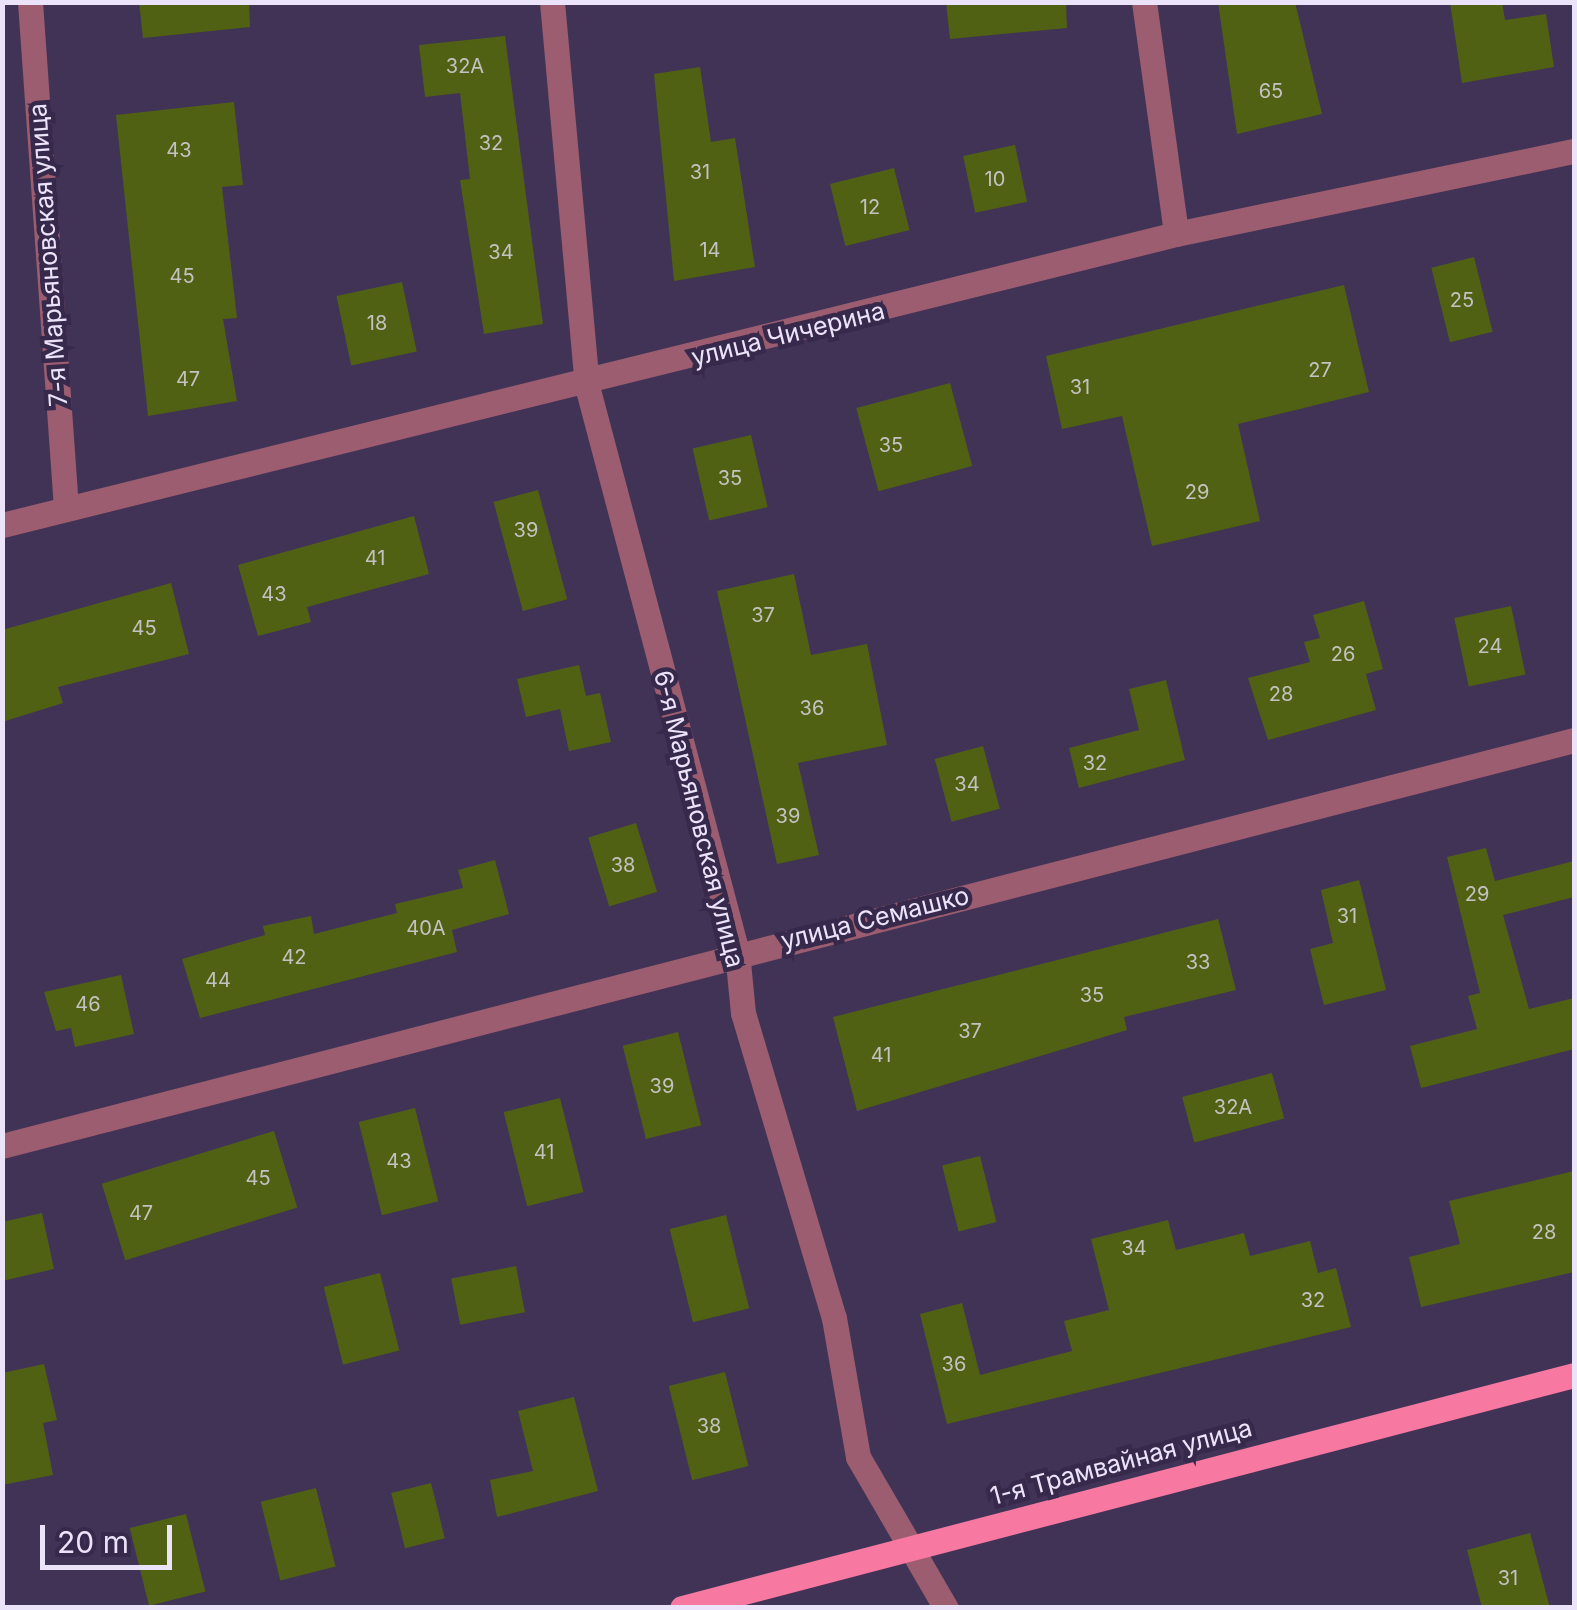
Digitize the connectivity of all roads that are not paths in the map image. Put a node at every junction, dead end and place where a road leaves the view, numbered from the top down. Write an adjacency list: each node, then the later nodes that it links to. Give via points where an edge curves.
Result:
1 (30, 2): 7 (street, 7-я Марьяновская улица)
2 (552, 2): 6 (street, 6-я Марьяновская улица)
3 (1144, 2): 5 (street)
4 (1574, 151): 5 (street, улица Чичерина)
5 (1176, 234): 6 (street, улица Чичерина)
6 (587, 386): 7 (street, улица Чичерина); 10 (street, 6-я Марьяновская улица)
7 (66, 508): 8 (street, улица Чичерина)
8 (2, 525)
9 (1574, 740): 10 (street, улица Семашко)
10 (737, 952): 11 (street, улица Семашко); 13 (street, 6-я Марьяновская улица, via 742,1013 834,1318 858,1457)
11 (2, 1146)
12 (1574, 1375): 13 (main road, 1-я Трамвайная улица)
13 (907, 1549): 14 (main road, 1-я Трамвайная улица); 15 (street, 6-я Марьяновская улица)
14 (682, 1608)
15 (946, 1608)

